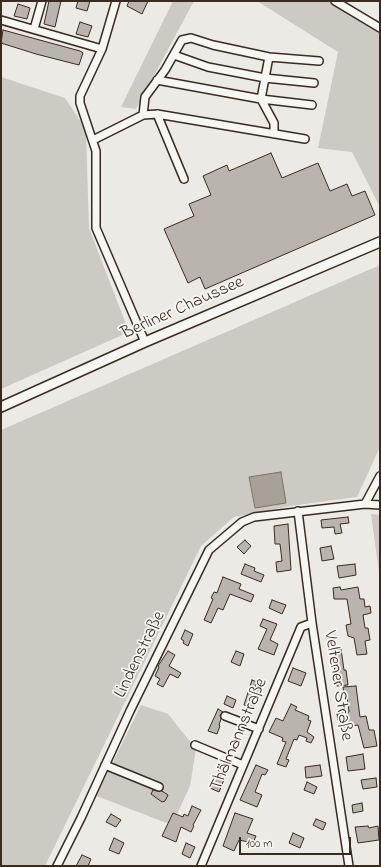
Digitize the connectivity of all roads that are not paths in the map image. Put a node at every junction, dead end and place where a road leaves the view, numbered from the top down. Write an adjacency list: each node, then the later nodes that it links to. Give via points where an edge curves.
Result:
1 (42, 1): 6 (street)
2 (116, 1): 7 (street)
3 (336, 1): 5 (street)
4 (1, 20): 6 (street)
5 (380, 28)
6 (34, 29): 7 (street)
7 (102, 49): 20 (street, via 80,96 80,103)
8 (174, 54): 9 (street, via 182,40 191,38); 11 (street, via 208,67); 12 (street)
9 (269, 57): 10 (street); 11 (street)
10 (319, 61)
11 (265, 78): 13 (street); 14 (street)
12 (157, 80): 14 (street); 17 (street, via 145,97)
13 (314, 83)
14 (262, 99): 15 (street); 18 (street, via 274,123)
15 (312, 105)
16 (157, 114): 17 (street); 18 (street); 21 (street)
17 (143, 115): 20 (street)
18 (274, 134): 19 (street)
19 (305, 139)
20 (94, 140): 23 (street, via 97,161 96,228)
21 (184, 179)
22 (380, 242): 23 (main road, Berliner Chaussee)
23 (145, 342): 24 (main road, Berliner Chaussee)
24 (1, 407)
25 (380, 476): 26 (street)
26 (365, 504): 27 (street, Lindenstraße); 28 (street, Lindenstraße)
27 (380, 505)
28 (298, 511): 29 (street, Veltener Straße); 33 (street, Lindenstraße, via 254,517 242,522 209,550)
29 (312, 623): 31 (street, Thälmannstraße, via 301,627); 38 (street, Veltener Straße)
30 (225, 716): 31 (street)
31 (258, 729): 34 (street, Thälmannstraße)
32 (195, 745): 34 (street)
33 (106, 765): 35 (street); 36 (street, Lindenstraße)
34 (244, 765): 37 (street, Thälmannstraße)
35 (160, 787)
36 (57, 866)
37 (201, 866)
38 (349, 866)

